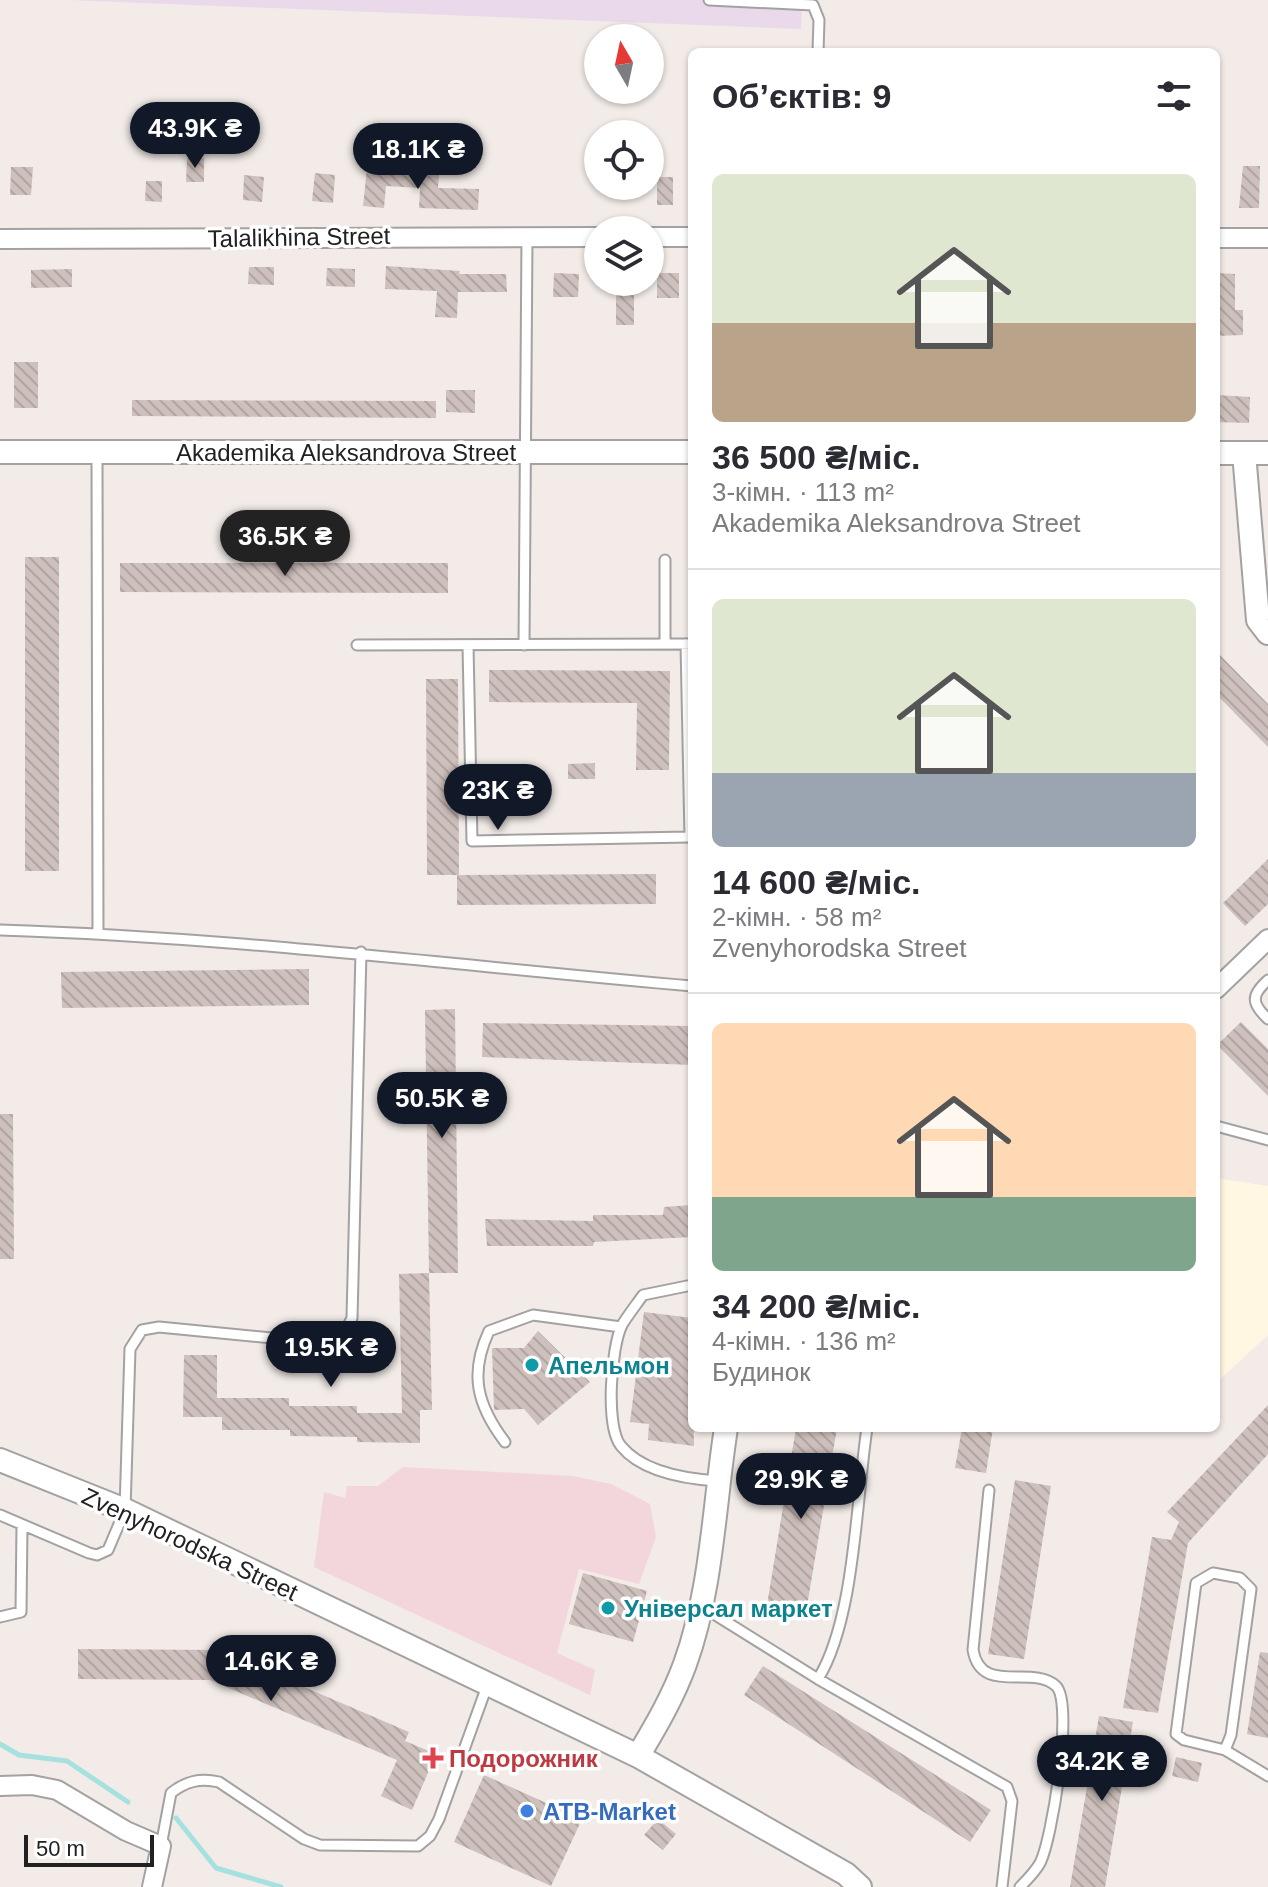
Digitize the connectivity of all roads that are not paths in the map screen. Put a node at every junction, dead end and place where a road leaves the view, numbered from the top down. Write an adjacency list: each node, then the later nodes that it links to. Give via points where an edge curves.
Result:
1 (709, 0): 2 (lane, via 813,5 819,20)
2 (818, 48)
3 (527, 237): 4 (street, Talalikhina Street); 9 (street, Talalikhina Street); 12 (lane)
4 (584, 237)
5 (664, 237): 6 (street)
6 (688, 237)
7 (1220, 238): 8 (street)
8 (1268, 238)
9 (0, 239)
10 (0, 452): 11 (street, Akademika Aleksandrova Street)
11 (97, 452): 12 (street, Akademika Aleksandrova Street); 26 (lane)
12 (523, 452): 13 (street, Akademika Aleksandrova Street); 23 (lane)
13 (688, 452)
14 (1220, 453): 15 (street)
15 (1244, 453): 16 (street); 18 (street, via 1258,620)
16 (1268, 453)
17 (665, 560): 19 (lane)
18 (1268, 633)
19 (665, 644): 20 (lane); 23 (lane)
20 (688, 644)
21 (357, 645): 22 (lane)
22 (468, 645): 23 (lane); 24 (lane, via 472,841)
23 (524, 645)
24 (688, 837)
25 (0, 930): 26 (lane)
26 (98, 933): 28 (lane)
27 (1268, 939): 30 (street)
28 (361, 952): 31 (lane); 43 (lane, via 352,1318 345,1332 322,1343 159,1327 137,1334 130,1349)
29 (1268, 980): 32 (lane, via 1254,1000)
30 (1220, 985)
31 (688, 986)
32 (1268, 1019)
33 (1220, 1127): 34 (lane)
34 (1268, 1140)
35 (688, 1286): 36 (lane, via 643,1295)
36 (621, 1327): 39 (lane, via 533,1315 489,1331 477,1357 483,1413); 41 (lane, via 613,1366 612,1419 620,1446 685,1478)
37 (725, 1432): 41 (street)
38 (866, 1432): 48 (lane, via 844,1611 834,1650)
39 (505, 1442)
40 (0, 1460): 43 (street, Zvenyhorodska Street)
41 (718, 1481): 46 (street)
42 (989, 1490): 58 (lane, via 975,1663 985,1673 1049,1682 1059,1691 1063,1711 1046,1847)
43 (125, 1510): 45 (lane, via 108,1550 97,1555); 49 (street, Zvenyhorodska Street)
44 (0, 1515): 45 (lane)
45 (22, 1525): 47 (lane, via 21,1612)
46 (701, 1606): 48 (lane); 51 (street, via 667,1708)
47 (0, 1617)
48 (818, 1679): 57 (lane, via 1007,1787 1012,1801)
49 (487, 1686): 51 (street, Zvenyhorodska Street); 54 (lane, via 439,1819 418,1846 320,1845 207,1779 171,1793)
50 (1225, 1750): 50 (lane, via 1184,1740 1176,1730 1196,1583 1213,1573 1240,1578 1251,1589); 52 (lane)
51 (638, 1756): 56 (street, Zvenyhorodska Street, via 846,1874)
52 (1268, 1776)
53 (0, 1786): 54 (street, via 57,1790)
54 (161, 1846): 55 (street)
55 (152, 1887)
56 (860, 1887)
57 (1002, 1887)
58 (1020, 1887)

